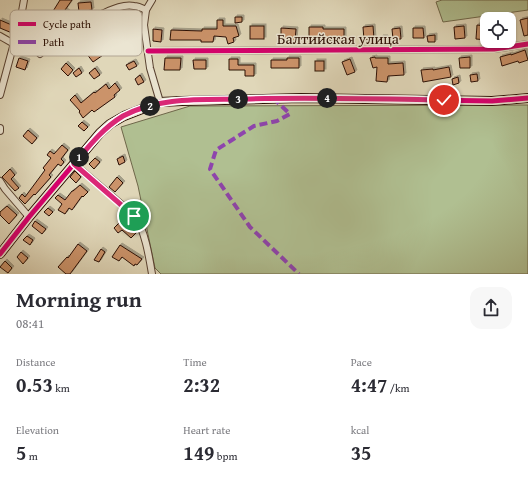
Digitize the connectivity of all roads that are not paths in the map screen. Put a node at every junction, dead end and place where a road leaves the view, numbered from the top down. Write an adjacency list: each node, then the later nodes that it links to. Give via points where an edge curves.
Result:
1 (24, 0): 3 (street)
2 (152, 0): 5 (street)
3 (22, 10)
4 (112, 10): 5 (street, via 134,6)
5 (146, 10): 9 (street, via 144,25)
6 (0, 36): 7 (street)
7 (10, 42)
8 (528, 44): 9 (street, Балтийская улица, via 494,49)
9 (148, 51): 14 (street, via 152,78)
10 (10, 56): 11 (street)
11 (2, 82): 12 (street)
12 (0, 95)
13 (528, 98): 14 (street, via 492,101 301,98)
14 (160, 102): 15 (street, via 110,124)
15 (74, 164): 17 (street); 19 (street, via 138,220)
16 (0, 181): 17 (street)
17 (29, 217): 18 (street)
18 (0, 254)
19 (152, 274)

